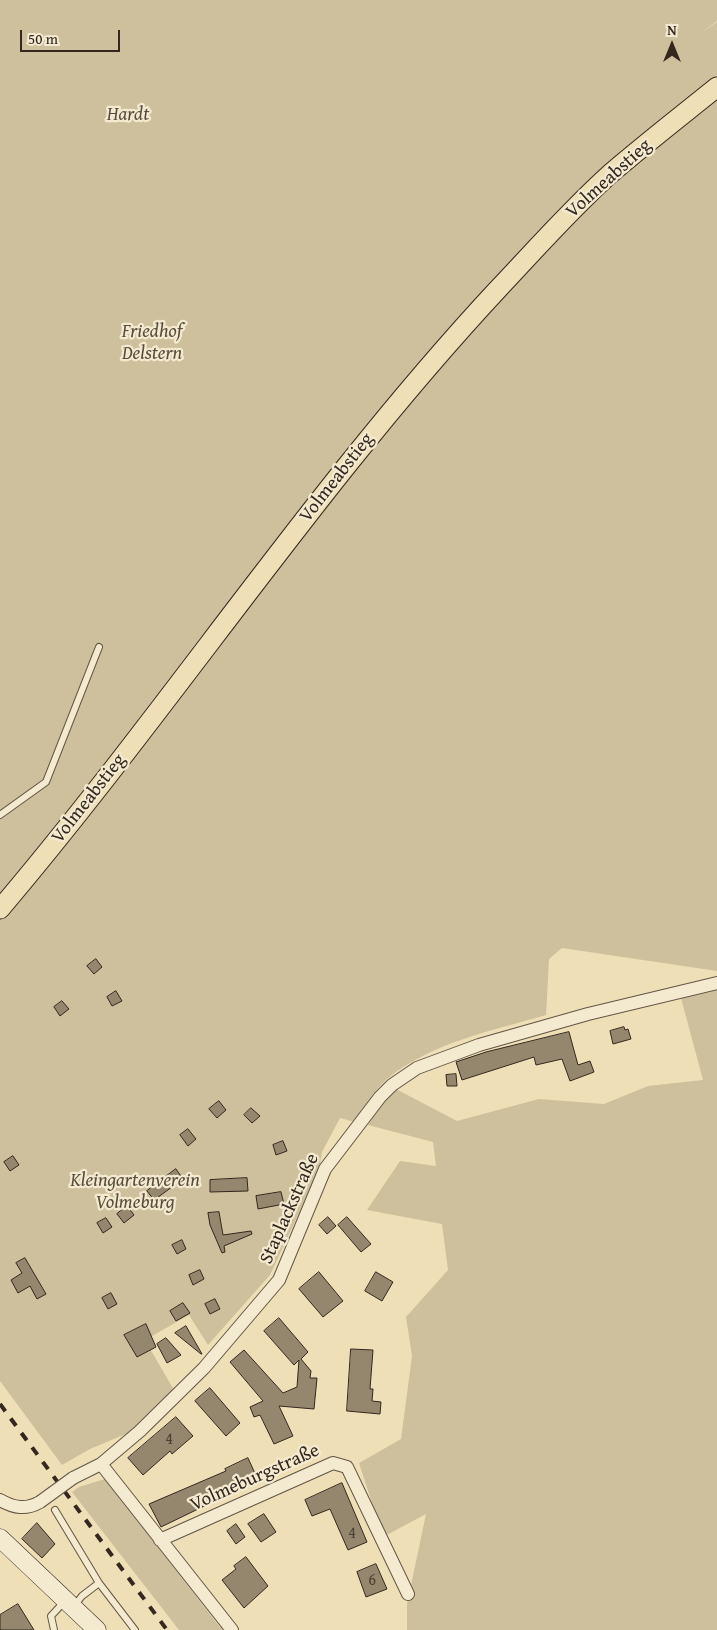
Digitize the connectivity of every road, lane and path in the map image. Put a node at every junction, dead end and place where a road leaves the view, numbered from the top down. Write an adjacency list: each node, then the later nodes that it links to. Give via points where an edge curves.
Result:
1 (717, 87): 4 (main road, Volmeabstieg, via 609,175 461,328 360,449 134,743)
2 (99, 647): 3 (lane, via 46,782)
3 (0, 815)
4 (0, 909)
5 (717, 983): 6 (street, Staplackstraße, via 588,1014 479,1045 417,1068 392,1084 325,1169 279,1280 203,1369)
6 (101, 1464): 7 (street, Staplackstraße, bridge, via 73,1478 31,1507 10,1506); 10 (street)
7 (0, 1500)
8 (55, 1510): 11 (lane)
9 (0, 1538): 13 (street)
10 (160, 1540): 12 (street, Volmeburgstraße, via 333,1463 347,1467); 17 (street)
11 (99, 1583): 13 (lane); 16 (lane)
12 (408, 1594)
13 (69, 1604): 14 (lane, via 51,1616); 15 (street)
14 (54, 1630)
15 (97, 1630)
16 (135, 1630)
17 (232, 1630)

